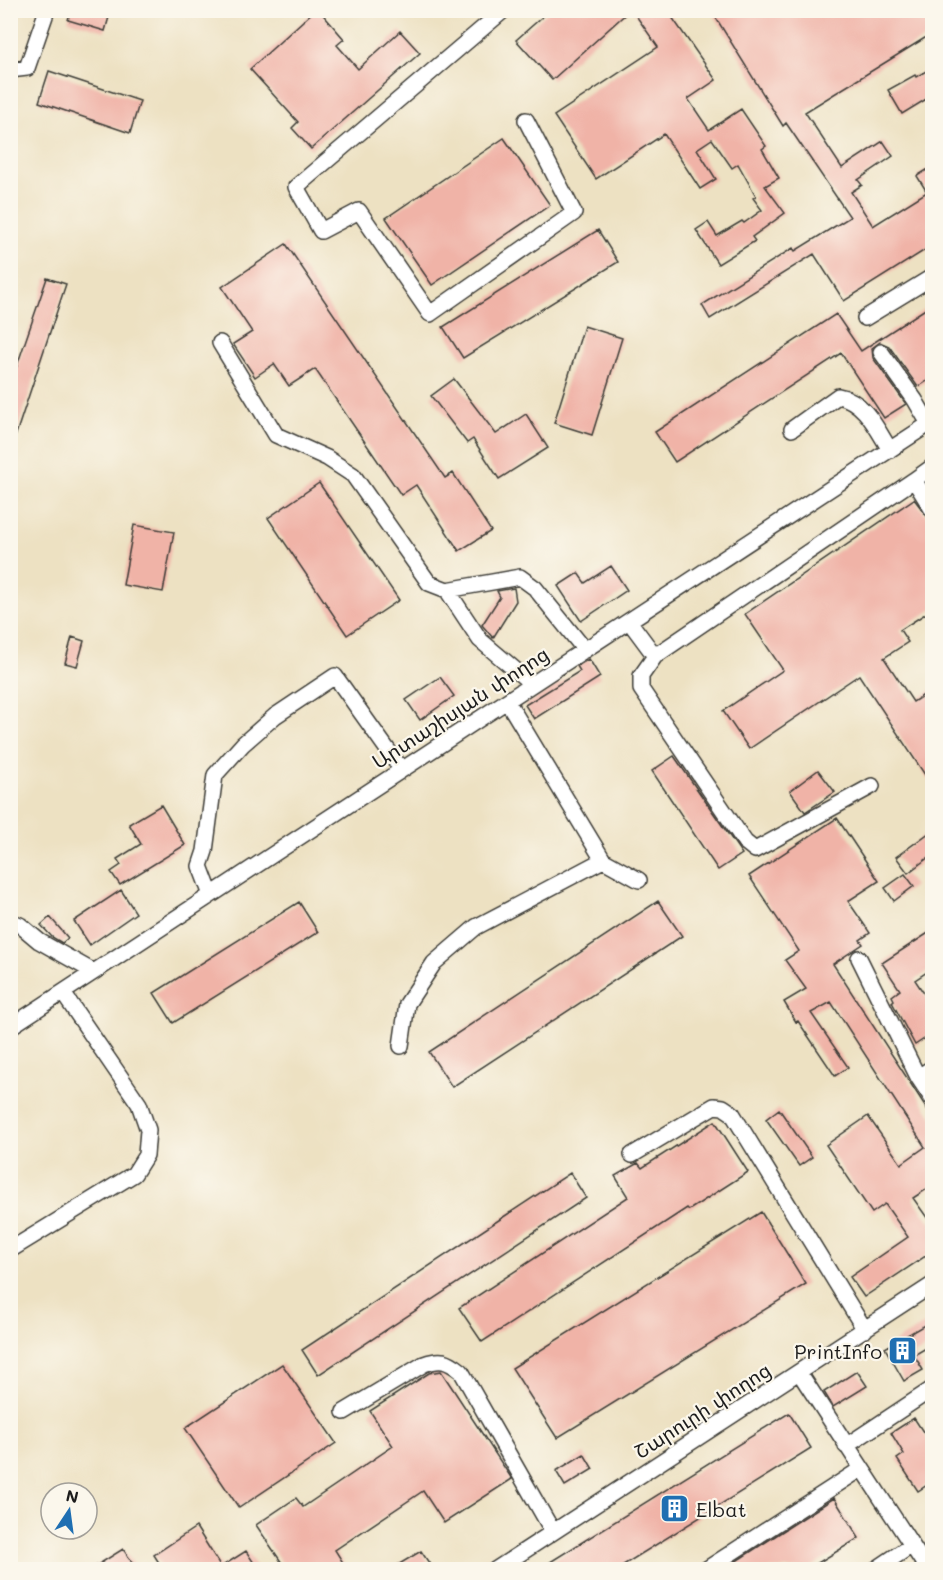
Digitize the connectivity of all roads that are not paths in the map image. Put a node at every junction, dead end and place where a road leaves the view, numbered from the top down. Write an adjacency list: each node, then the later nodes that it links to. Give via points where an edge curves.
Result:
1 (47, 10): 3 (street, via 27,68)
2 (504, 10): 4 (street, via 297,187 321,231 359,210 430,314 574,213)
3 (10, 70)
4 (526, 120)
5 (933, 276): 6 (street)
6 (865, 318)
7 (220, 343): 15 (street, via 276,435 327,458 353,475 429,583)
8 (882, 352): 9 (street)
9 (931, 423): 11 (street, Արտաշիսյան փողոց)
10 (792, 429): 11 (street, via 842,396 857,403)
11 (890, 450): 16 (street, Արտաշիսյան փողոց)
12 (933, 467): 13 (street)
13 (914, 480): 14 (street); 18 (street)
14 (933, 509)
15 (447, 590): 17 (street, via 520,577 535,588); 19 (street, via 480,640)
16 (629, 621): 17 (street, Արտաշիսյան փողոց); 18 (street)
17 (585, 650): 19 (street, Արտաշիսյան փողոց)
18 (655, 656): 22 (street, via 641,676 641,689 745,842 755,850)
19 (532, 684): 20 (street, Արտաշիսյան փողոց)
20 (507, 701): 21 (street, Արտաշիսյան փողոց); 23 (street)
21 (402, 770): 25 (street, Արտաշիսյան փողոց); 25 (street, via 335,676 275,716 215,776 206,851 200,866)
22 (872, 786)
23 (603, 860): 24 (street); 31 (street, via 476,927 434,963 407,1004)
24 (639, 880)
25 (211, 896): 28 (street, Արտաշիսյան փողոց)
26 (10, 921): 28 (street)
27 (859, 958): 33 (street)
28 (94, 972): 29 (street, Արտաշիսյան փողոց)
29 (63, 993): 30 (street, Արտաշիսյան փողոց); 36 (street, via 139,1104 148,1130 146,1155 134,1174)
30 (10, 1027)
31 (401, 1046)
32 (933, 1068): 33 (street)
33 (918, 1077): 34 (street)
34 (933, 1098)
35 (632, 1155): 38 (street, via 714,1106 732,1113)
36 (10, 1250)
37 (933, 1286): 38 (street, Շարուրի փողոց)
38 (865, 1330): 39 (street, Շարուրի փողոց)
39 (799, 1372): 42 (street); 44 (street, Շարուրի փողոց)
40 (933, 1389): 42 (street)
41 (344, 1412): 44 (street, via 424,1364 435,1360 449,1362 461,1371)
42 (846, 1446): 43 (street)
43 (861, 1469): 45 (street); 47 (street)
44 (552, 1532): 46 (street, Շարուրի փողոց)
45 (912, 1545): 48 (street); 49 (street)
46 (495, 1569)
47 (705, 1569)
48 (875, 1569)
49 (928, 1569)

